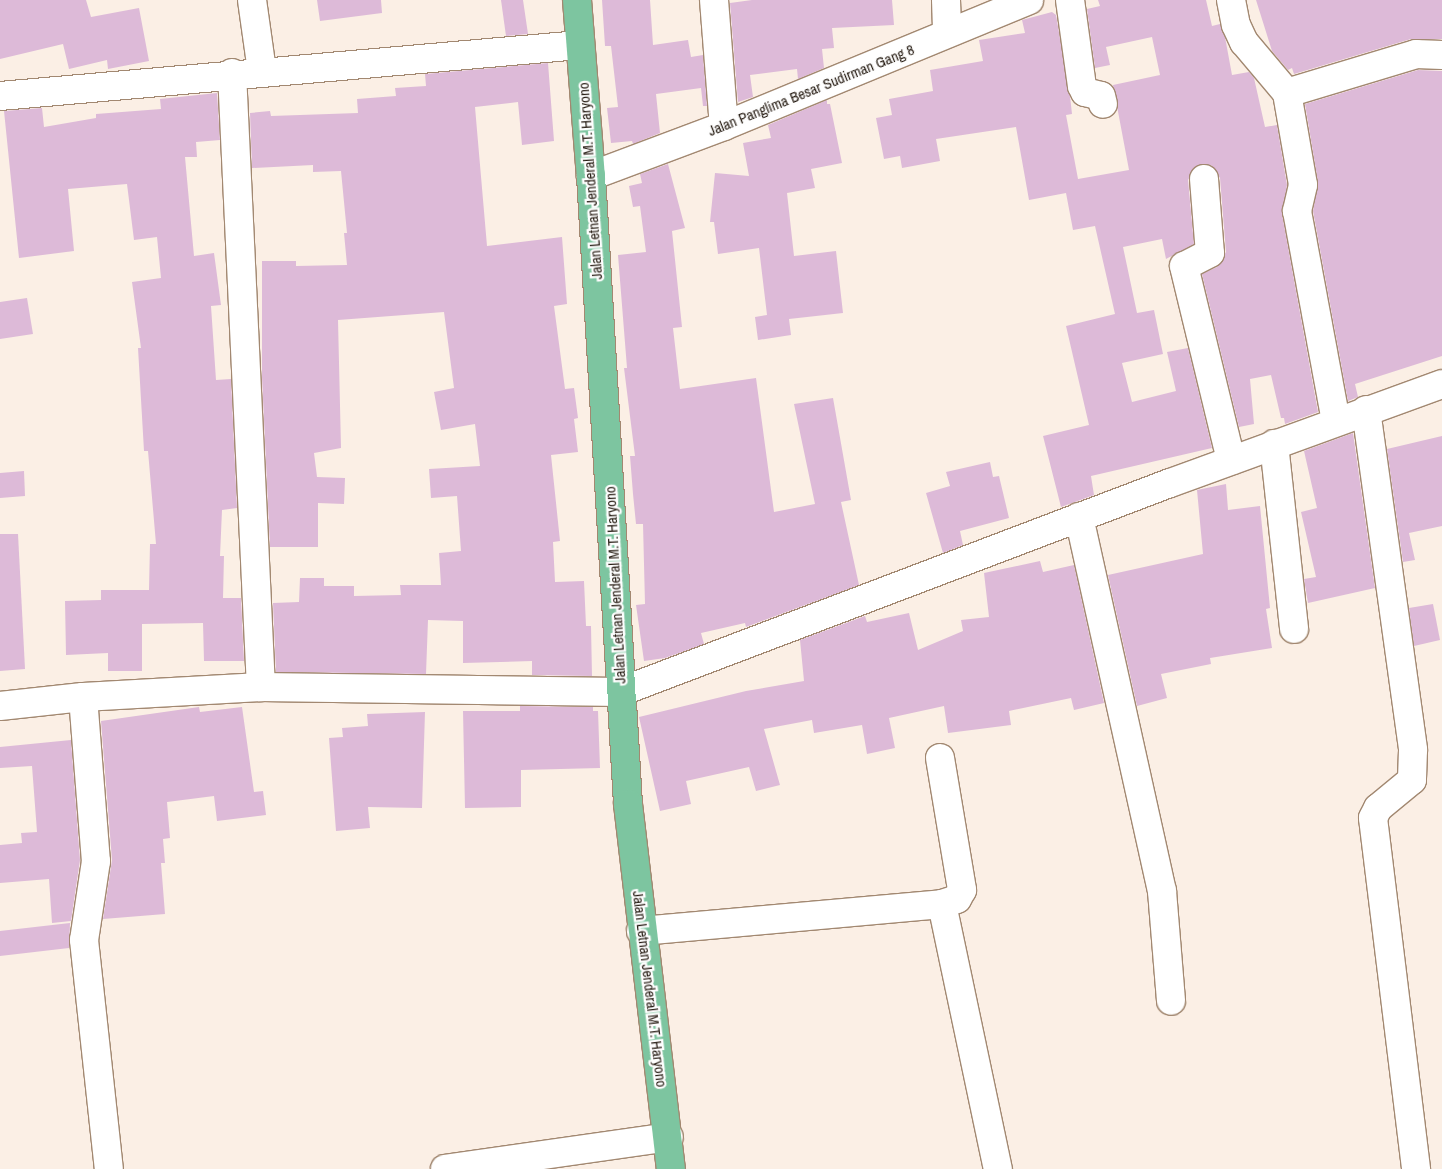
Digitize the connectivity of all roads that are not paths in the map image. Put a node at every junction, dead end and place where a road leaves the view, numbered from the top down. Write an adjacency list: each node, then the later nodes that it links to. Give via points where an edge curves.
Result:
1 (252, 0): 11 (street)
2 (577, 0): 9 (main road, Jalan Letnan Jenderal M.T. Haryono)
3 (714, 0): 16 (street)
4 (946, 0): 8 (street)
5 (1029, 0): 8 (street, Jalan Panglima Besar Sudirman Gang 8)
6 (1070, 0): 15 (street, via 1082,86 1085,92 1101,96)
7 (1231, 0): 13 (street, via 1236,25 1244,42)
8 (948, 34): 16 (street, Jalan Panglima Besar Sudirman Gang 8)
9 (580, 45): 11 (street); 17 (main road, Jalan Letnan Jenderal M.T. Haryono)
10 (1442, 54): 13 (street, via 1416,54)
11 (262, 71): 12 (street)
12 (232, 73): 14 (street); 26 (street)
13 (1287, 93): 21 (street, via 1303,185 1297,211)
14 (0, 96)
15 (1103, 104)
16 (724, 126): 17 (street, Jalan Panglima Besar Sudirman Gang 8)
17 (591, 176): 27 (main road, Jalan Letnan Jenderal M.T. Haryono)
18 (1204, 179): 23 (street, via 1210,253 1184,266)
19 (1442, 384): 20 (street)
20 (1366, 410): 21 (street); 39 (street, via 1413,750 1412,780 1378,808 1373,818)
21 (1336, 421): 22 (street)
22 (1274, 444): 23 (street); 25 (street)
23 (1231, 460): 24 (street)
24 (1079, 517): 27 (street); 33 (street, via 1128,724 1162,891)
25 (1294, 629)
26 (261, 686): 27 (street); 28 (street)
27 (620, 692): 32 (main road, Jalan Letnan Jenderal M.T. Haryono)
28 (83, 697): 29 (street); 35 (street, via 96,861 84,940)
29 (0, 706)
30 (940, 758): 31 (street, via 962,890 957,899)
31 (942, 904): 32 (street); 38 (street)
32 (641, 931): 34 (main road, Jalan Letnan Jenderal M.T. Haryono)
33 (1171, 1001)
34 (669, 1137): 36 (street); 37 (main road, Jalan Letnan Jenderal M.T. Haryono)
35 (109, 1169)
36 (445, 1169)
37 (671, 1169)
38 (998, 1169)
39 (1416, 1169)

